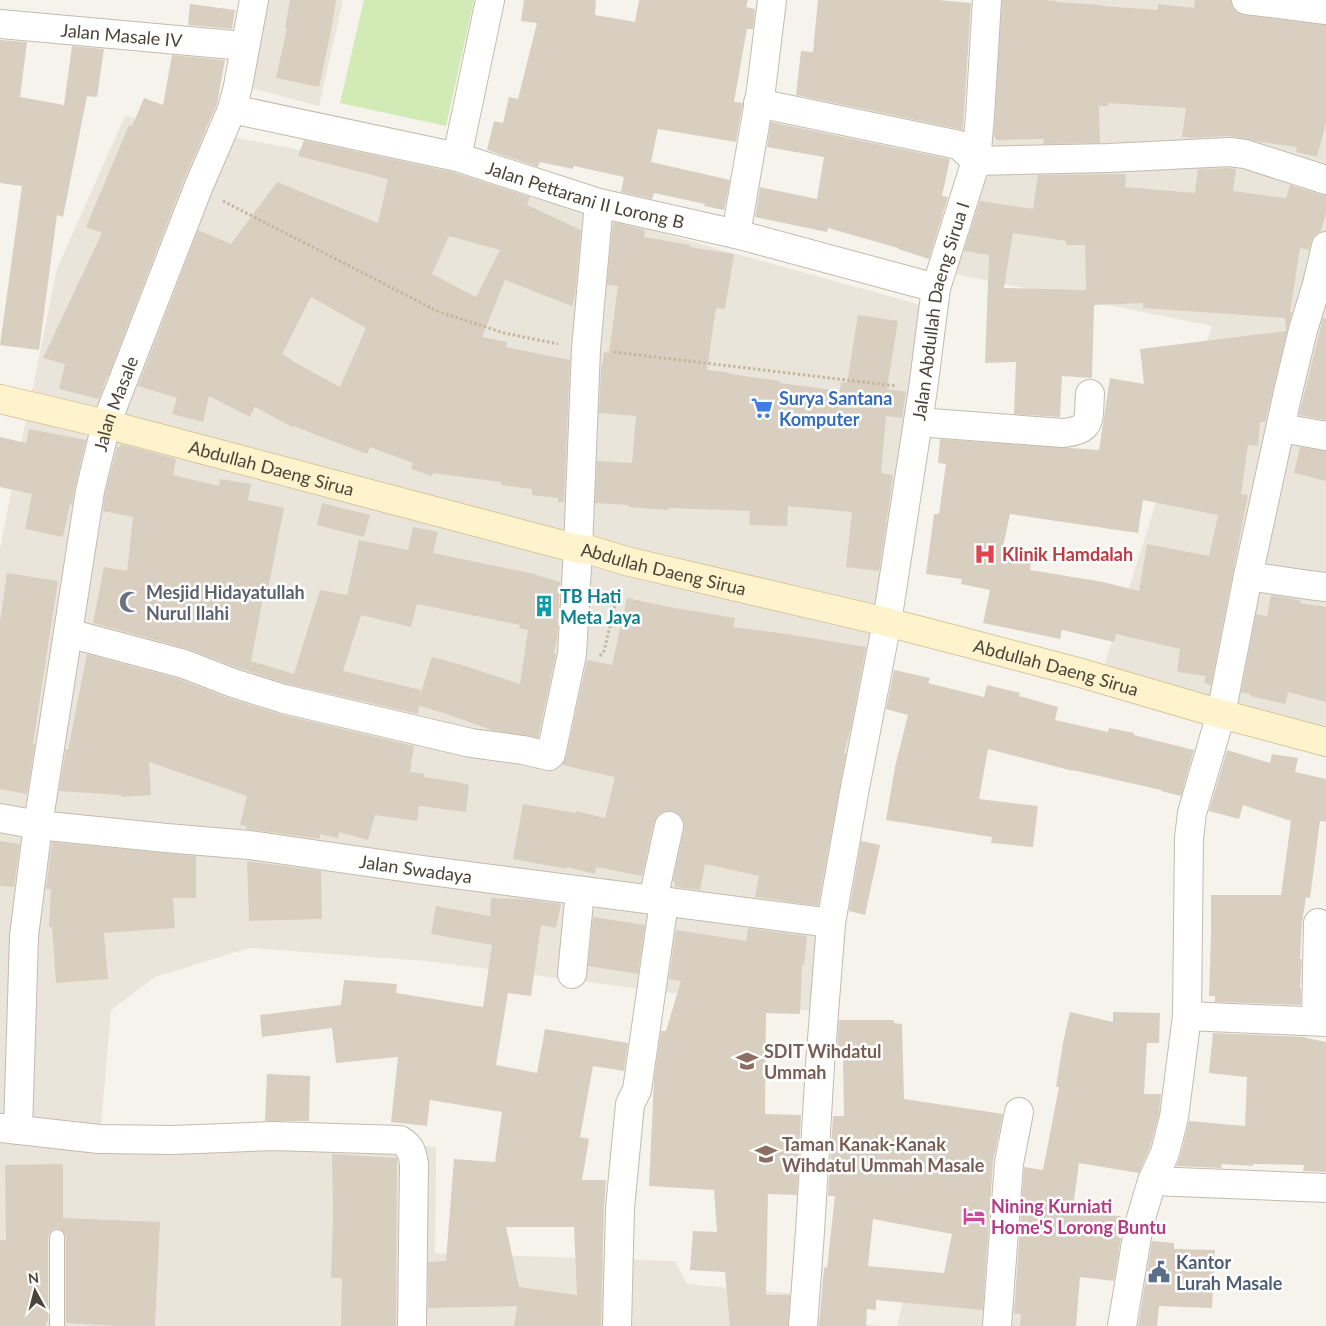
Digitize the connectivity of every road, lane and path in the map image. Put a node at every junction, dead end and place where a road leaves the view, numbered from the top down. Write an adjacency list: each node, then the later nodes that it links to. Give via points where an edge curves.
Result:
1 (254, 0): 8 (street, Jalan Masale)
2 (490, 0): 11 (street)
3 (772, 0): 9 (street)
4 (987, 0): 12 (street, Jalan Abdullah Daeng Sirua I)
5 (1246, 0): 6 (street)
6 (1326, 10)
7 (0, 24): 8 (street, Jalan Masale IV)
8 (244, 46): 10 (street, Jalan Masale)
9 (758, 103): 12 (street, via 959,146); 16 (street)
10 (232, 109): 11 (street, Jalan Pettarani II Lorong B); 14 (street, Jalan Masale)
11 (457, 156): 15 (street, Jalan Pettarani II Lorong B)
12 (976, 161): 13 (street, via 1229,152 1245,154); 18 (street, Jalan Abdullah Daeng Sirua I)
13 (1326, 180)
14 (198, 188): 19 (path, via 437,311 504,333); 24 (street, Jalan Masale)
15 (599, 203): 16 (street, Jalan Pettarani II Lorong B); 19 (street)
16 (736, 234): 18 (street, Jalan Pettarani II Lorong B)
17 (1326, 246): 25 (street)
18 (936, 288): 20 (street, Jalan Abdullah Daeng Sirua I)
19 (586, 349): 20 (path); 27 (street)
20 (923, 389): 23 (street, Jalan Abdullah Daeng Sirua I)
21 (1090, 394): 23 (street, via 1088,422 1081,430 1070,432)
22 (0, 399): 24 (main road, Abdullah Daeng Sirua)
23 (918, 422): 31 (street, Jalan Abdullah Daeng Sirua I)
24 (106, 424): 27 (main road, Abdullah Daeng Sirua); 32 (street, Jalan Masale, via 90,491)
25 (1281, 428): 26 (street); 29 (street)
26 (1326, 436)
27 (578, 549): 28 (main road, Abdullah Daeng Sirua); 32 (street, via 572,654 553,753 549,756 471,743 284,699 184,664)
28 (626, 561): 31 (main road, Abdullah Daeng Sirua); 33 (path, via 604,651 600,656)
29 (1248, 576): 30 (street); 34 (street)
30 (1326, 587)
31 (887, 622): 34 (main road, Abdullah Daeng Sirua); 41 (street, Jalan Abdullah Daeng Sirua I)
32 (68, 633): 37 (street, Jalan Masale)
33 (594, 656)
34 (1221, 714): 35 (main road, Abdullah Daeng Sirua); 44 (street, via 1192,813 1189,838)
35 (1326, 742)
36 (0, 818): 37 (street, Jalan Swadaya)
37 (38, 825): 39 (street, Jalan Swadaya, via 249,845); 47 (street, Jalan Masale, via 24,936)
38 (669, 826): 40 (street)
39 (580, 891): 40 (street, Jalan Swadaya); 43 (street)
40 (658, 901): 41 (street, Jalan Swadaya); 53 (street, via 637,1090 630,1104 620,1208)
41 (832, 923): 54 (street, Jalan Abdullah Daeng Sirua I)
42 (1318, 923): 45 (street)
43 (572, 974)
44 (1187, 1016): 45 (street); 48 (street, via 1174,1117 1165,1153)
45 (1321, 1021)
46 (1019, 1112): 55 (street, via 1009,1162)
47 (9, 1129): 52 (street, via 99,1139 273,1136 400,1140 408,1145 414,1164)
48 (1152, 1181): 49 (street); 56 (street, via 1139,1225)
49 (1326, 1188)
50 (57, 1237): 51 (lane)
51 (57, 1326)
52 (412, 1326)
53 (617, 1326)
54 (802, 1326)
55 (997, 1326)
56 (1122, 1326)

